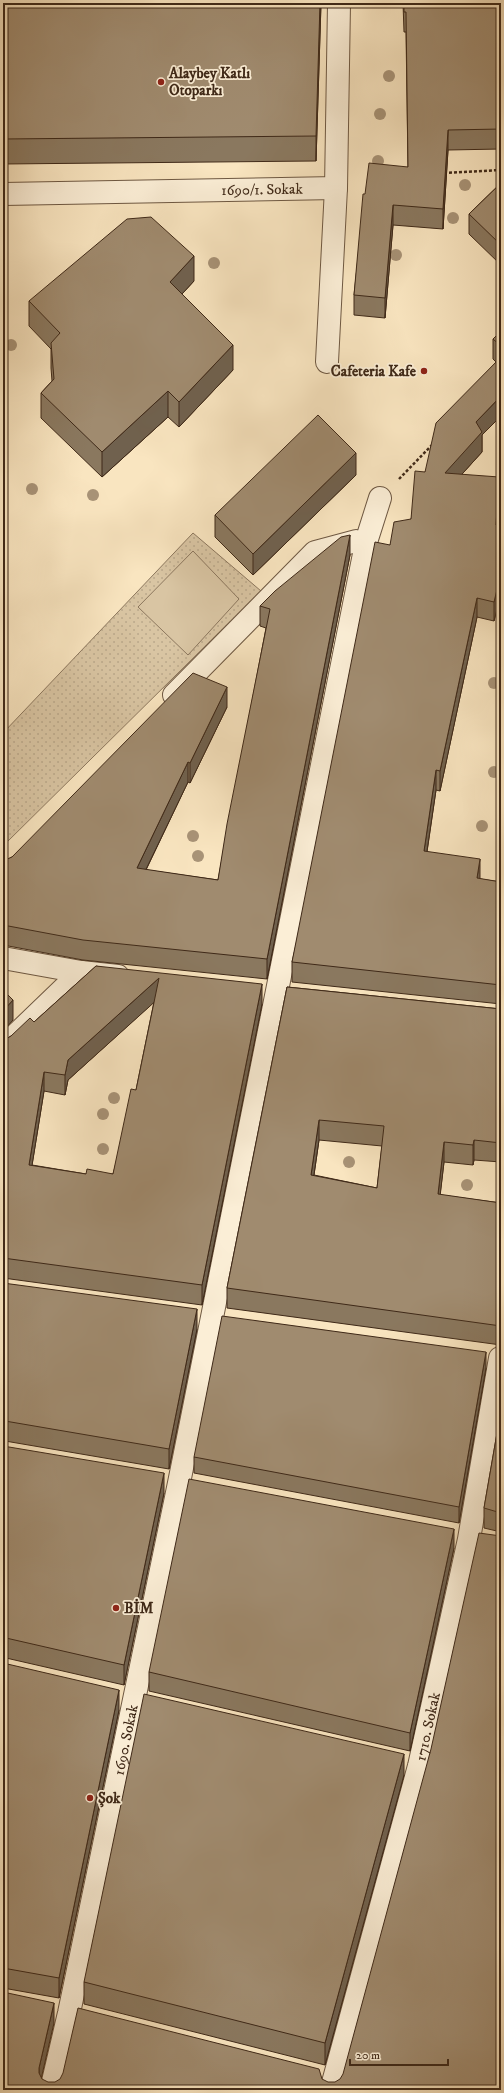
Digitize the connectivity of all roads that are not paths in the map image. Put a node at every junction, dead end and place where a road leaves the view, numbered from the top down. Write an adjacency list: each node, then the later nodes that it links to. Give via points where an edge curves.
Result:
1 (339, 3): 2 (street)
2 (336, 188): 3 (street, 1690/1. Sokak); 4 (street)
3 (3, 194)
4 (327, 362)
5 (380, 498): 6 (street, 1690. Sokak)
6 (367, 539): 7 (street, via 315,552); 12 (street, 1690. Sokak)
7 (158, 711)
8 (3, 958): 9 (street)
9 (81, 972): 10 (street); 14 (street)
10 (136, 978)
11 (253, 991): 12 (street)
12 (276, 994): 13 (street); 16 (street, 1690. Sokak)
13 (299, 996)
14 (3, 1047)
15 (189, 1315): 16 (street)
16 (212, 1318): 17 (street); 21 (street, 1690. Sokak)
17 (235, 1322)
18 (477, 1355): 19 (street)
19 (501, 1358): 24 (street, 1710. Sokak)
20 (156, 1479): 21 (street)
21 (180, 1483): 22 (street); 26 (street, 1690. Sokak)
22 (202, 1488)
23 (445, 1535): 24 (street)
24 (479, 1541): 28 (street, 1710. Sokak)
25 (111, 1695): 26 (street)
26 (142, 1702): 30 (street, 1690. Sokak)
27 (396, 1761): 28 (street)
28 (419, 1766): 33 (street, 1710. Sokak)
29 (47, 2008): 30 (street)
30 (69, 2013): 31 (street); 34 (street, 1690. Sokak)
31 (92, 2018)
32 (311, 2074): 33 (street)
33 (332, 2085)
34 (51, 2090)

